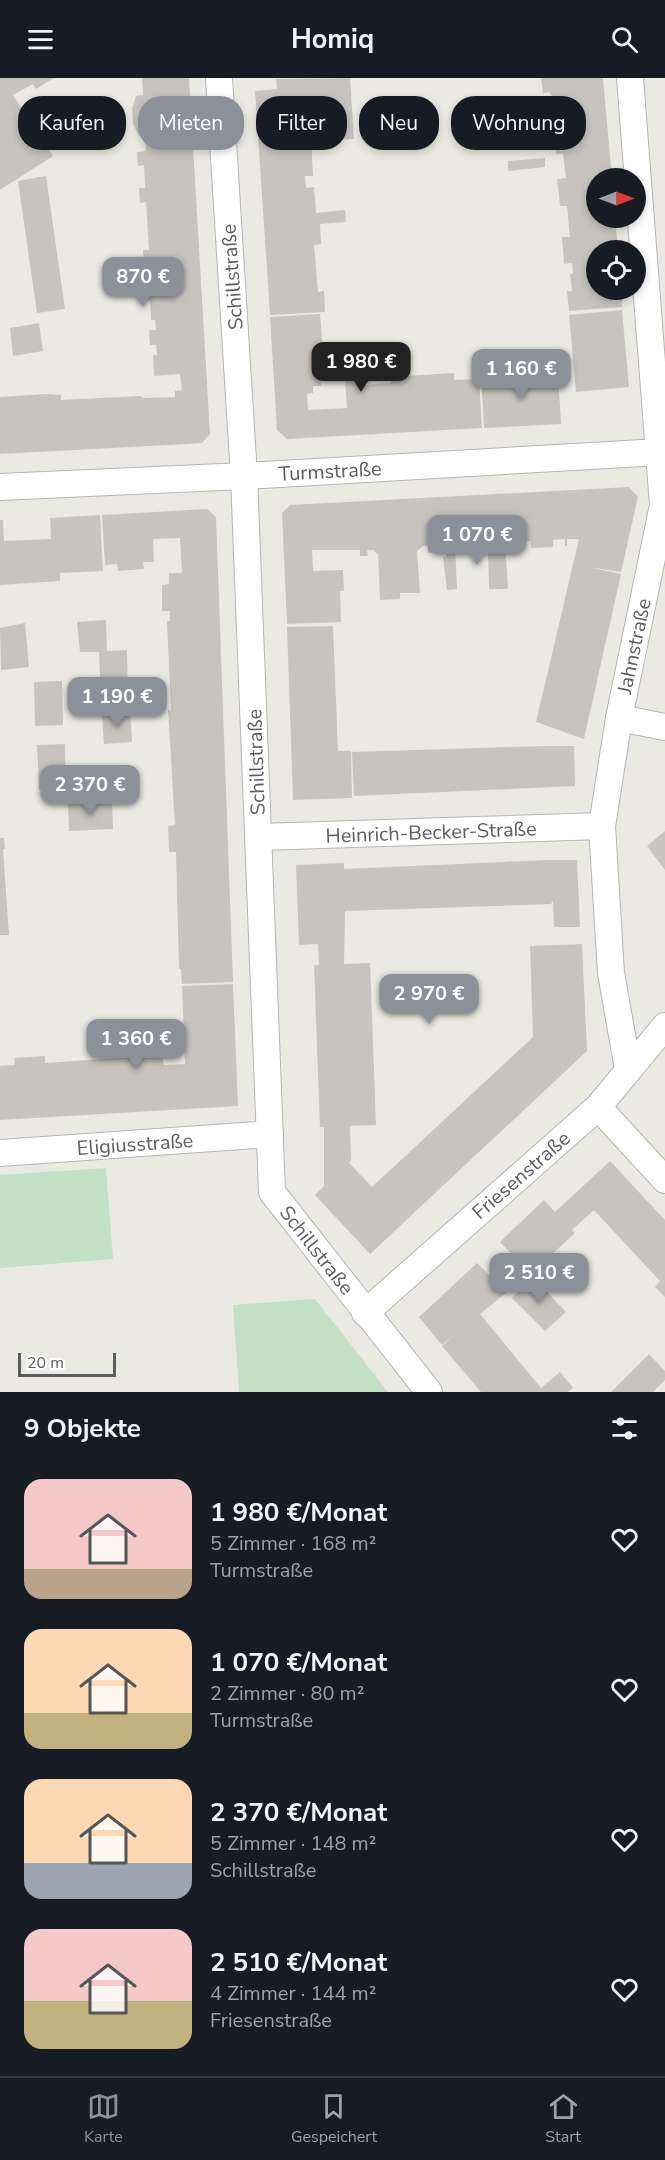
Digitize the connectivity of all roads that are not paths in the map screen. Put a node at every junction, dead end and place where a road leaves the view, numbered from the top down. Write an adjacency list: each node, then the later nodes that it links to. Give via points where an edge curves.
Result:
1 (219, 78): 4 (street, Schillstraße)
2 (630, 78): 3 (street, Jahnstraße)
3 (660, 452): 4 (street, Turmstraße); 6 (street, Jahnstraße, via 663,505)
4 (244, 476): 5 (street, Turmstraße); 9 (street, Schillstraße)
5 (0, 487)
6 (619, 718): 7 (street); 8 (street, Jahnstraße)
7 (665, 727)
8 (602, 826): 9 (street, Heinrich-Becker-Straße); 11 (street, Jahnstraße, via 611,973)
9 (259, 837): 13 (street, Schillstraße)
10 (665, 1026): 11 (street, Friesenstraße)
11 (628, 1069): 12 (street, Friesenstraße)
12 (598, 1107): 15 (street); 16 (street, Friesenstraße)
13 (270, 1134): 14 (street, Eligiusstraße); 16 (street, Schillstraße, via 272,1192)
14 (0, 1153)
15 (665, 1179)
16 (365, 1313): 17 (street, Schillstraße)
17 (429, 1392)

